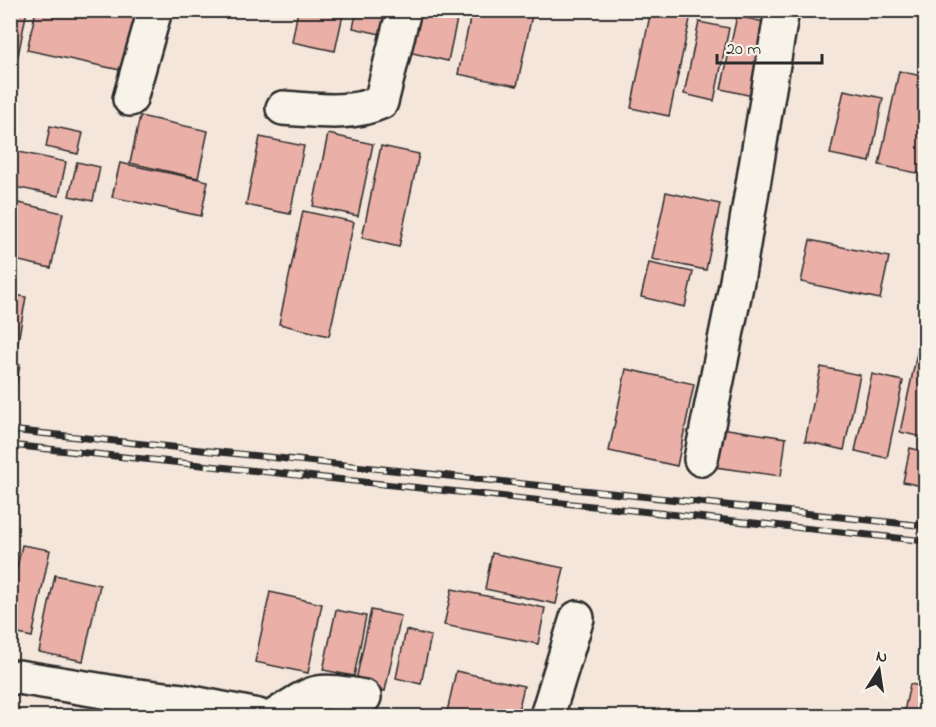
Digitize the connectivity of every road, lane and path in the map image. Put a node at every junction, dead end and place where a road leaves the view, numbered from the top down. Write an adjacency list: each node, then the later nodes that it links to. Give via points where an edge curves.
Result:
1 (155, 10): 4 (street)
2 (404, 10): 5 (street, via 381,102 340,112)
3 (782, 10): 6 (street)
4 (130, 99)
5 (283, 108)
6 (701, 459)
7 (577, 618): 12 (street)
8 (10, 678): 10 (street, via 182,701)
9 (364, 697): 11 (street, via 328,691 309,694)
10 (258, 717)
11 (275, 717)
12 (547, 717)

